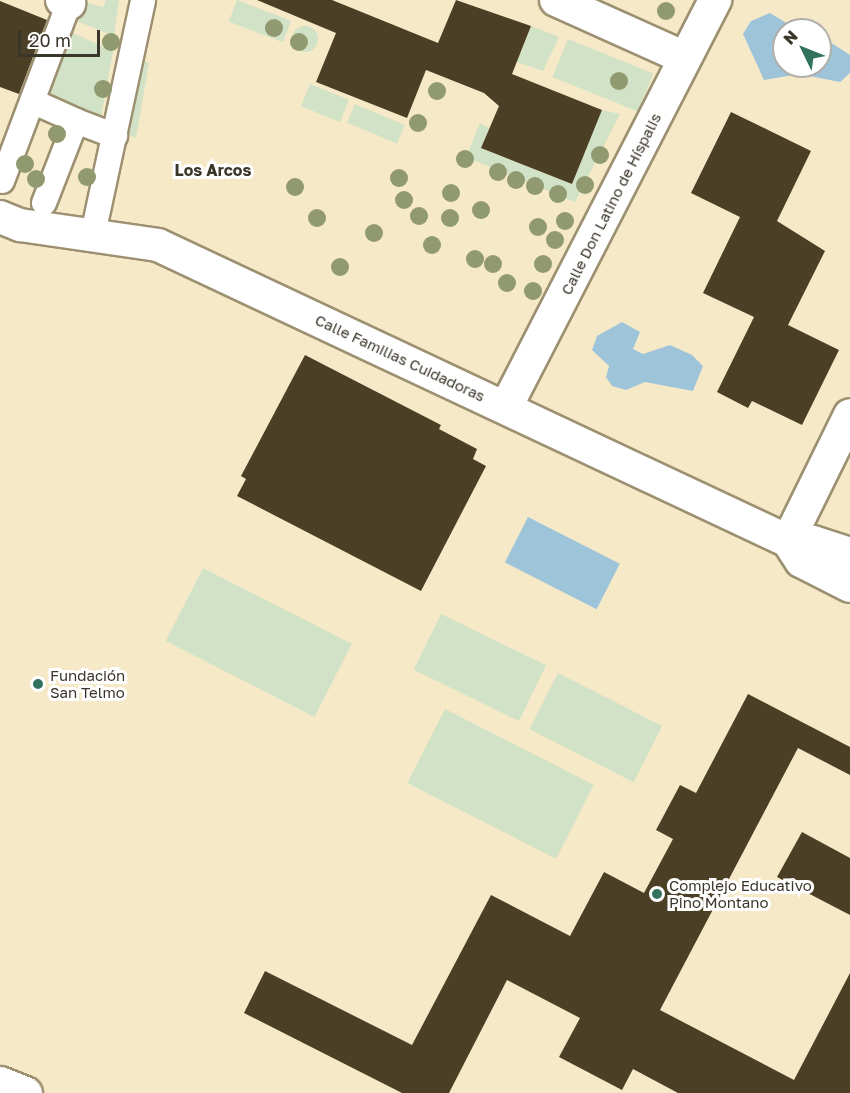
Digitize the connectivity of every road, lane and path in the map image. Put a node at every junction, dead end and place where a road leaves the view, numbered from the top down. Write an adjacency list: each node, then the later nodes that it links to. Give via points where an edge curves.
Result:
1 (143, 0): 8 (street)
2 (556, 0): 5 (street)
3 (715, 0): 5 (street, Calle Don Latino de Híspalis)
4 (65, 1): 9 (street)
5 (685, 58): 13 (street, Calle Don Latino de Híspalis)
6 (43, 106): 7 (street)
7 (76, 121): 8 (street); 10 (street)
8 (115, 136): 12 (street)
9 (2, 181)
10 (44, 203)
11 (0, 217): 13 (street, Calle Familias Cuidadoras, via 20,225 158,245)
12 (96, 220)
13 (506, 407): 15 (street, Calle Familias Cuidadoras)
14 (850, 415): 15 (street)
15 (788, 541): 16 (street, Calle Familias Cuidadoras); 17 (street, Calle Familias Cuidadoras, via 801,561)
16 (850, 554)
17 (850, 586)
18 (0, 1083): 19 (main road)
19 (25, 1093)

